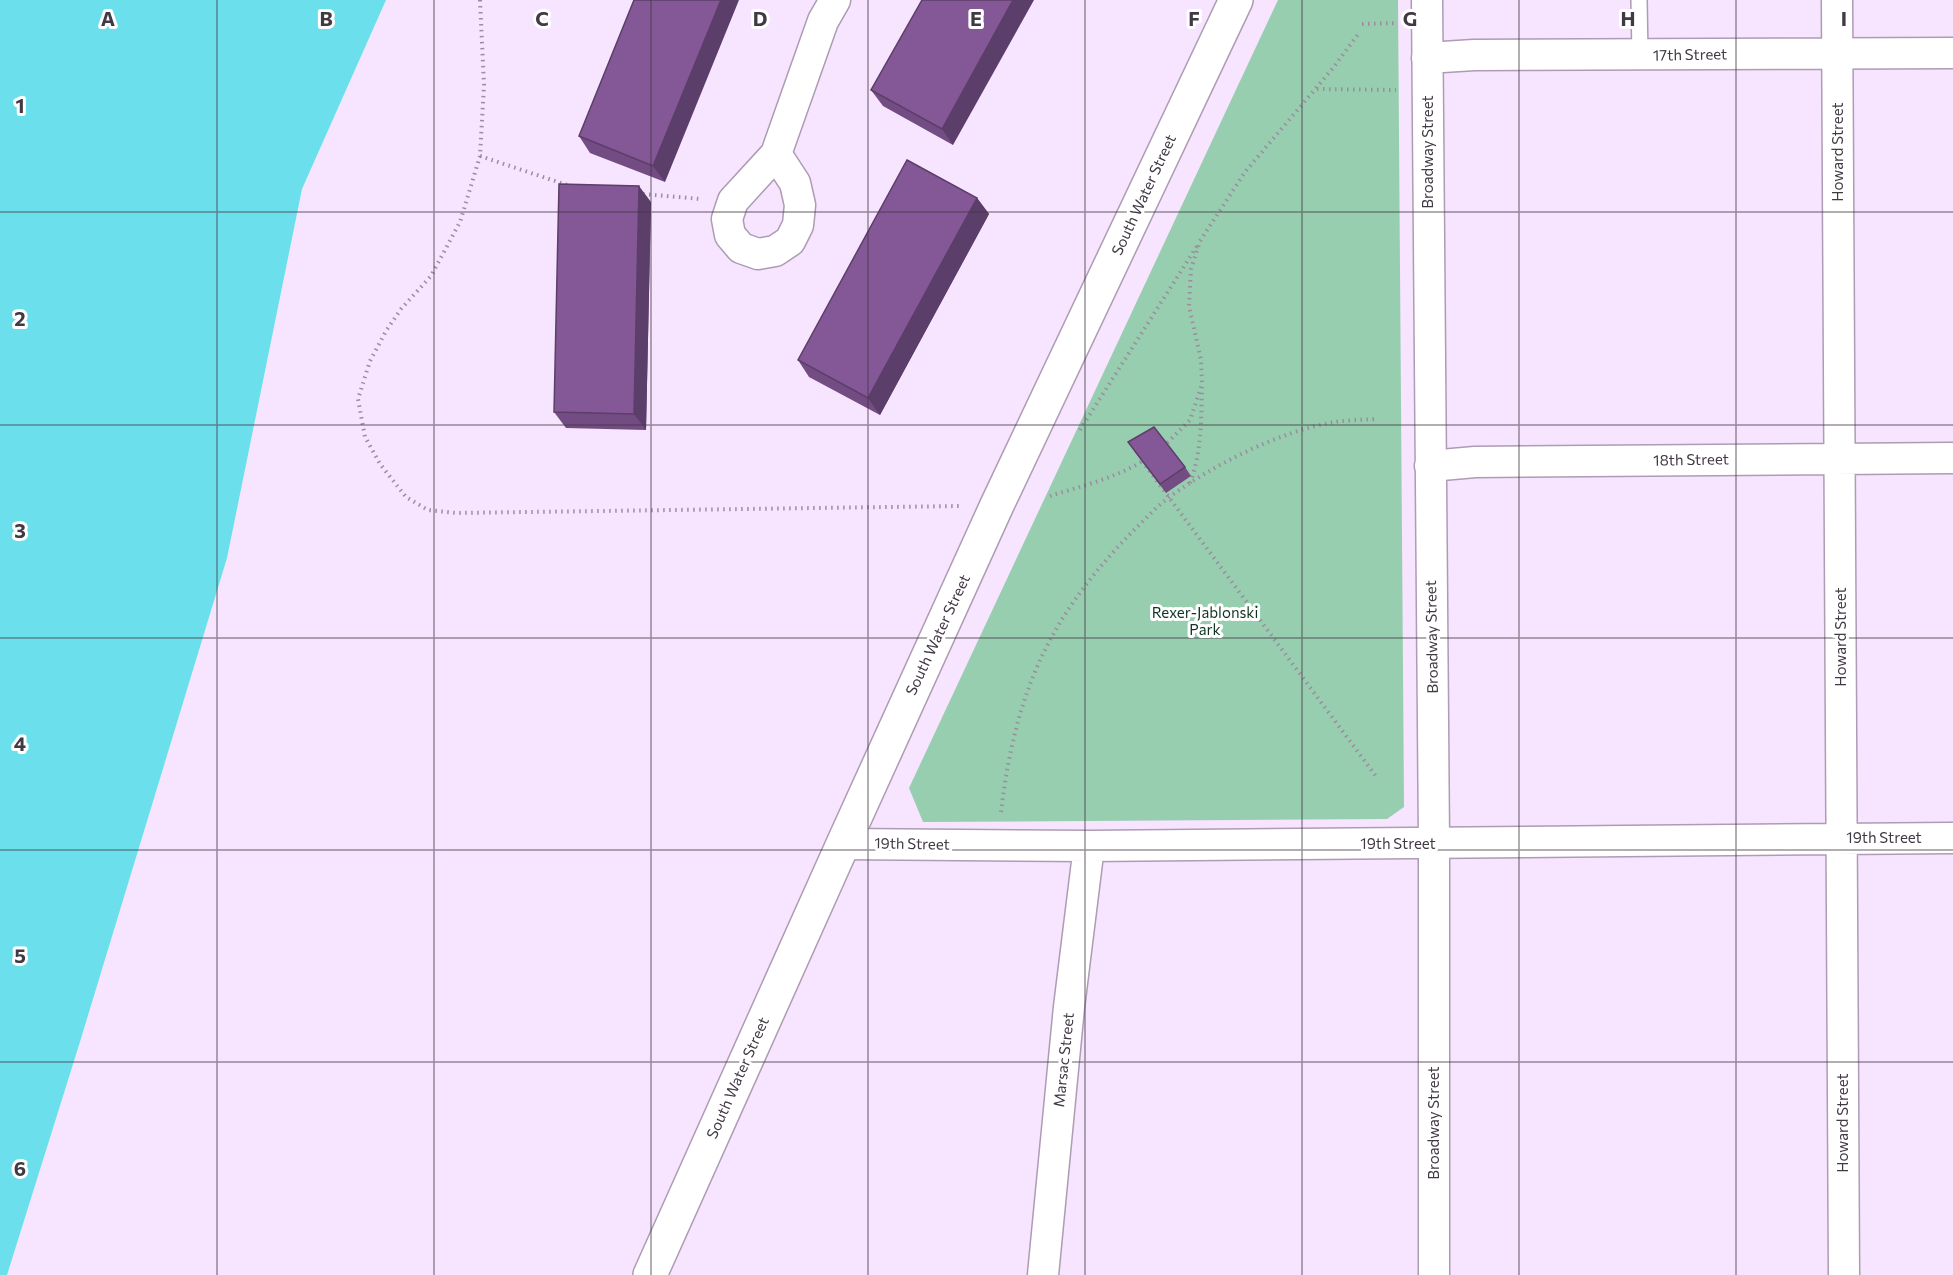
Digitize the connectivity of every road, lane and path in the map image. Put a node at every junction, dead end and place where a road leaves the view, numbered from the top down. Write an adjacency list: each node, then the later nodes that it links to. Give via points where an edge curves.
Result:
1 (480, 0): 17 (path, via 484,85)
2 (835, 0): 16 (street, via 823,21)
3 (1236, 0): 34 (street, South Water Street)
4 (1427, 0): 13 (street, Broadway Street)
5 (1639, 0): 12 (lane)
6 (1837, 0): 10 (street, Howard Street)
7 (1403, 23): 8 (path)
8 (1362, 24)
9 (1359, 33): 14 (path)
10 (1838, 53): 11 (street, 17th Street); 12 (street, 17th Street); 27 (street, Howard Street)
11 (1953, 53)
12 (1640, 56): 13 (street, 17th Street)
13 (1427, 58): 30 (street, Broadway Street)
14 (1316, 89): 15 (path); 21 (path, via 1245,172)
15 (1403, 90)
16 (776, 154): 20 (street); 20 (street, via 795,183 800,205 798,225 790,241 775,251 758,254 741,248 730,235 727,219)
17 (480, 156): 18 (path); 34 (path, via 460,222 431,276 386,331 370,361 358,399 365,437 405,497 428,510 456,513)
18 (573, 187)
19 (634, 194): 20 (path)
20 (733, 201)
21 (1200, 241): 22 (path, via 1191,269 1189,306); 24 (path)
22 (1202, 384): 25 (path, via 1190,420); 31 (path, via 1201,439)
23 (1376, 419): 31 (path, via 1334,422 1279,438)
24 (1080, 430)
25 (1159, 449)
26 (1150, 455): 29 (path)
27 (1840, 458): 28 (street, 18th Street); 30 (street, 18th Street, via 1475,462); 37 (street, Howard Street)
28 (1953, 458)
29 (1142, 461): 32 (path); 33 (path)
30 (1430, 466): 39 (street, Broadway Street)
31 (1190, 484): 33 (path)
32 (1050, 496)
33 (1169, 498): 35 (path); 36 (path, via 1121,543 1089,581 1049,642 1014,732)
34 (997, 505): 40 (street, South Water Street)
35 (1378, 779)
36 (1001, 812)
37 (1842, 838): 38 (street, 19th Street); 39 (street, 19th Street); 45 (street, Howard Street)
38 (1953, 838)
39 (1434, 843): 41 (street, 19th Street); 44 (street, Broadway Street)
40 (843, 844): 41 (street, 19th Street); 42 (street, South Water Street)
41 (1089, 846): 43 (street, Marsac Street)
42 (650, 1275)
43 (1042, 1275)
44 (1434, 1275)
45 (1844, 1275)

